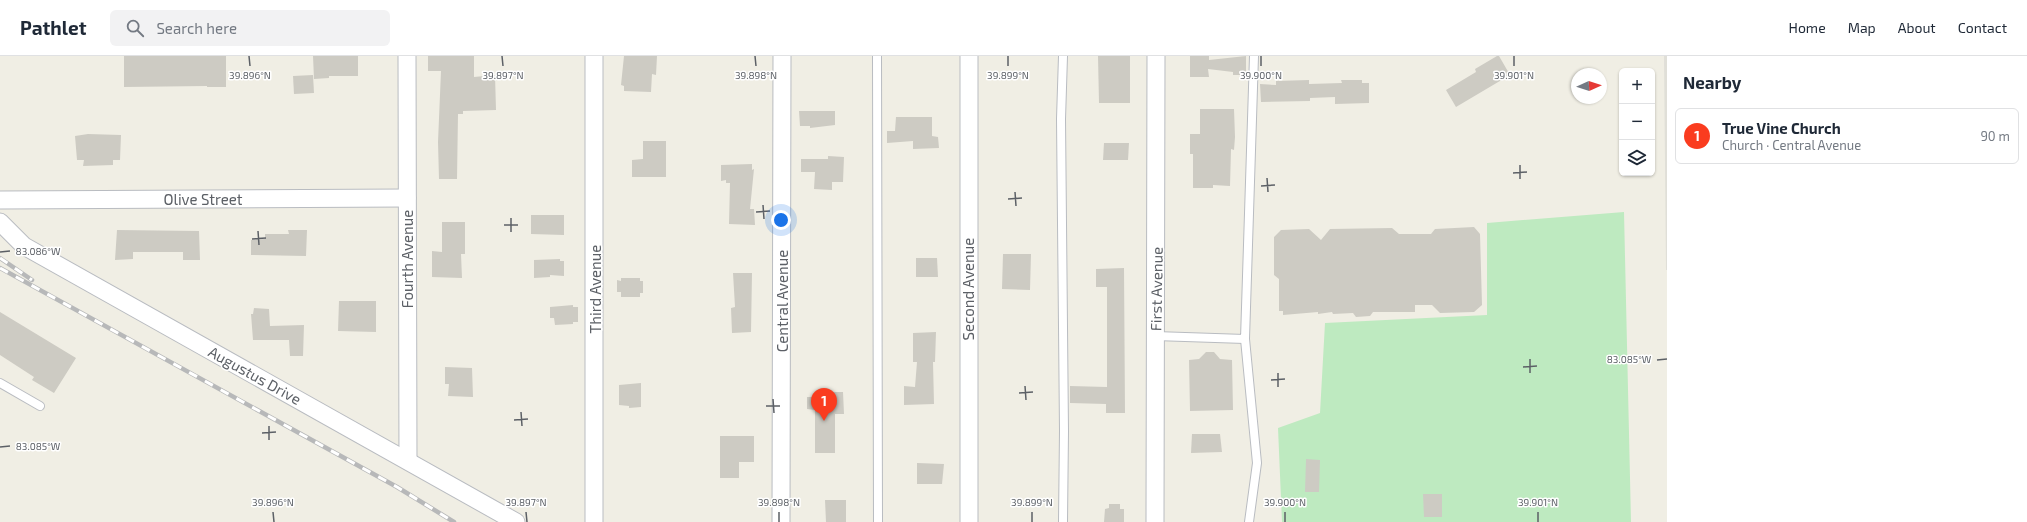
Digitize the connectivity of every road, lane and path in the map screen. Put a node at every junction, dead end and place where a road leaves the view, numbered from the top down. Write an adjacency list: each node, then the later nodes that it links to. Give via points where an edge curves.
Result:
1 (406, 56): 9 (street, Fourth Avenue)
2 (594, 56): 18 (street, Third Avenue)
3 (782, 56): 19 (street, Central Avenue)
4 (877, 56): 20 (lane)
5 (969, 56): 21 (street, Second Avenue)
6 (1063, 56): 22 (lane)
7 (1156, 56): 12 (street, First Avenue)
8 (1254, 56): 13 (lane)
9 (407, 198): 10 (street, Olive Street); 16 (street, Fourth Avenue)
10 (0, 200)
11 (0, 222): 16 (street, Augustus Drive, via 24,246)
12 (1155, 336): 13 (lane); 23 (street, First Avenue)
13 (1245, 339): 24 (lane, via 1258,463)
14 (0, 383): 15 (lane)
15 (40, 406)
16 (408, 461): 17 (street, Augustus Drive)
17 (516, 522)
18 (594, 522)
19 (782, 522)
20 (878, 522)
21 (968, 522)
22 (1063, 522)
23 (1155, 522)
24 (1249, 522)

